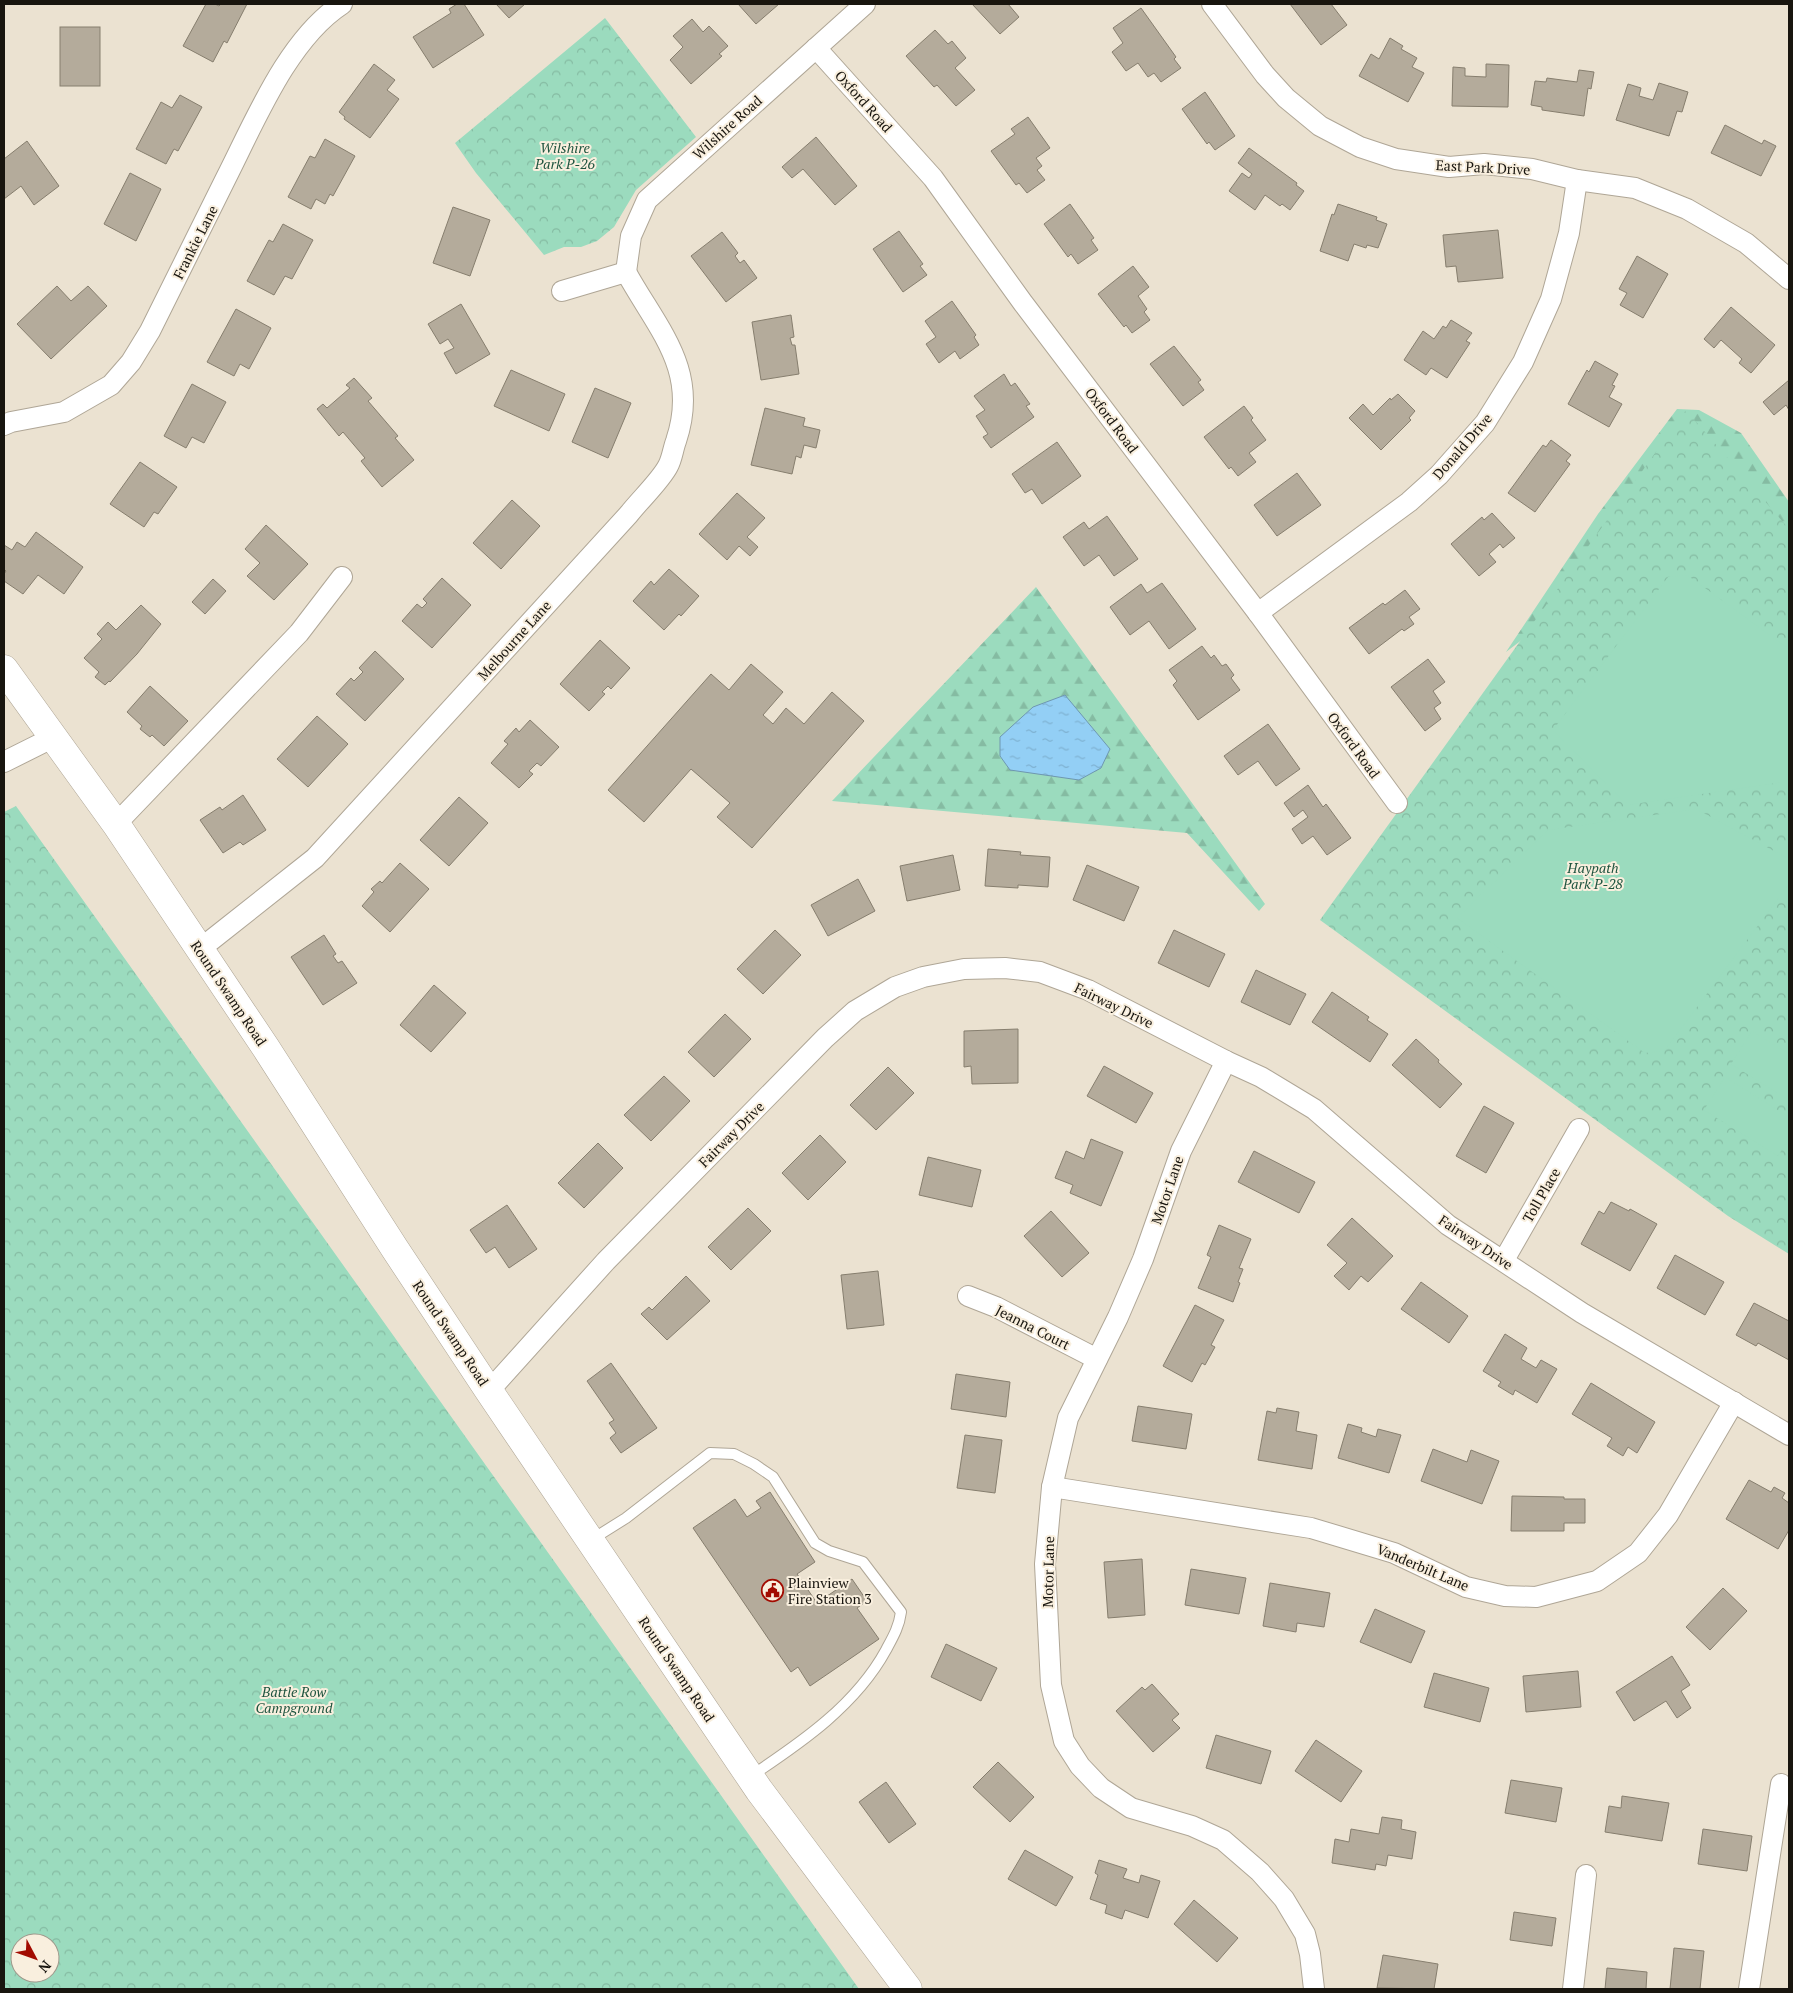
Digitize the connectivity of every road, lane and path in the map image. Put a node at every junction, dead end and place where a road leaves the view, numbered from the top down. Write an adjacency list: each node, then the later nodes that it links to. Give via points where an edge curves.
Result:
1 (342, 4): 9 (street, Frankie Lane, via 332,10 296,49 262,107 150,331 131,362 111,385 64,412)
2 (865, 4): 4 (street, Wilshire Road)
3 (1212, 4): 5 (street, East Park Drive, via 1286,98 1320,126 1360,147 1396,160 1449,167 1484,164 1532,169)
4 (816, 48): 6 (street, Wilshire Road, via 647,200 631,236); 11 (street, Oxford Road, via 933,178 1023,303)
5 (1577, 180): 7 (street, East Park Drive, via 1635,188 1687,209 1746,243); 11 (street, Donald Drive, via 1569,233 1551,299 1523,362 1484,423 1439,475 1409,502)
6 (626, 272): 8 (street); 17 (street, Melbourne Lane, via 678,363 683,392 682,421 668,467 629,514 315,858)
7 (1789, 279)
8 (562, 291)
9 (4, 425)
10 (342, 577): 16 (street, via 299,633)
11 (1258, 613): 15 (street, Oxford Road)
12 (4, 669): 13 (main road, Round Swamp Road)
13 (52, 738): 14 (street); 16 (main road, Round Swamp Road)
14 (4, 762)
15 (1397, 803)
16 (116, 824): 17 (main road, Round Swamp Road)
17 (200, 950): 23 (main road, Round Swamp Road)
18 (1226, 1061): 20 (street, Fairway Drive, via 1261,1077 1314,1110 1448,1225); 22 (street, Motor Lane, via 1181,1151 1144,1259); 23 (street, Fairway Drive, via 1088,990 1040,972 1005,968 964,969 923,977 895,987 855,1011 826,1038 606,1261)
19 (1579, 1128): 20 (street, Toll Place)
20 (1504, 1260): 24 (street, Fairway Drive, via 1582,1313)
21 (968, 1296): 22 (street, Jeanna Court, via 996,1307)
22 (1097, 1360): 26 (street, Motor Lane, via 1068,1418)
23 (490, 1391): 27 (main road, Round Swamp Road)
24 (1734, 1402): 25 (street, Fairway Drive); 26 (street, Vanderbilt Lane, via 1668,1515 1638,1553 1596,1581 1536,1597 1505,1596 1466,1587 1394,1552 1311,1528)
25 (1789, 1435)
26 (1052, 1487): 32 (street, Motor Lane, via 1045,1564 1051,1686 1064,1741 1080,1766 1101,1788 1131,1808 1192,1826 1223,1840 1260,1872 1284,1899 1305,1934)
27 (590, 1540): 28 (main road, Round Swamp Road); 28 (lane, via 626,1518 710,1453 734,1454 773,1477 815,1543 863,1562 901,1612 899,1626 863,1686 837,1712)
28 (750, 1777): 31 (main road, Round Swamp Road)
29 (1781, 1784): 34 (street)
30 (1586, 1875): 33 (street)
31 (908, 1989)
32 (1314, 1989)
33 (1573, 1989)
34 (1749, 1989)

